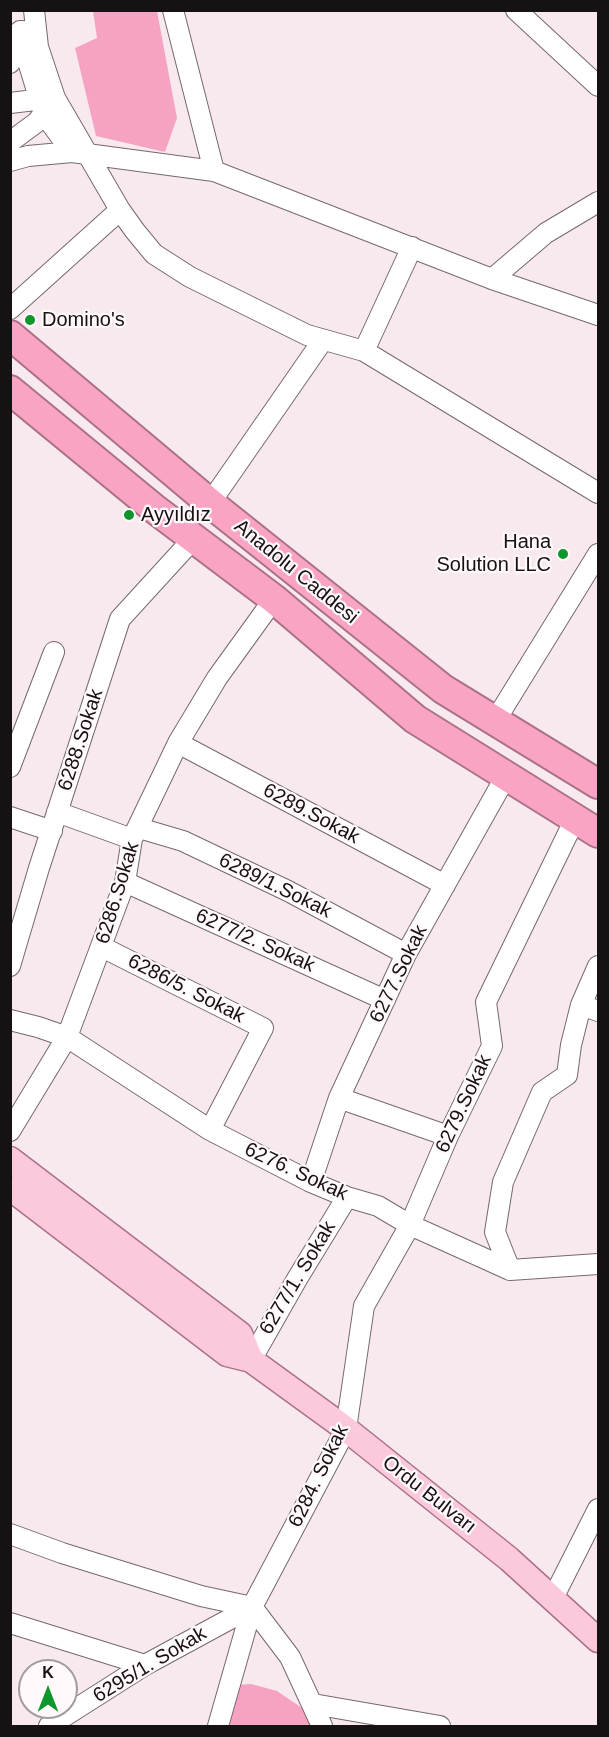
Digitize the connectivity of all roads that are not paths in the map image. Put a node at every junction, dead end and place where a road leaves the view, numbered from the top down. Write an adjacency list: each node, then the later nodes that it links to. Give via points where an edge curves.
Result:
1 (173, 10): 11 (street)
2 (516, 10): 5 (street)
3 (26, 16): 4 (street); 7 (street, via 38,47)
4 (10, 63)
5 (598, 86)
6 (10, 103): 7 (street)
7 (46, 103): 8 (street, via 28,131); 9 (street)
8 (10, 142)
9 (80, 154): 10 (street, via 28,156); 11 (street); 13 (street)
10 (10, 161)
11 (214, 171): 14 (street)
12 (598, 202): 15 (street, via 546,233)
13 (120, 210): 16 (street); 19 (street, via 154,254 201,282)
14 (412, 247): 15 (street); 20 (street)
15 (492, 279): 17 (street)
16 (10, 309)
17 (598, 315)
18 (10, 335): 23 (highway, Anadolu Caddesi)
19 (323, 340): 20 (street); 23 (street)
20 (364, 351): 22 (street)
21 (10, 390): 24 (highway, Anadolu Caddesi)
22 (598, 493)
23 (210, 503): 28 (highway, Anadolu Caddesi, via 443,689)
24 (194, 538): 26 (highway, Anadolu Caddesi); 33 (street, 6288.Sokak, via 120,619)
25 (598, 554): 28 (street)
26 (274, 599): 29 (street, 6286.Sokak, via 217,678); 31 (highway, Anadolu Caddesi, via 415,719)
27 (54, 652): 30 (street)
28 (495, 721): 32 (highway, Anadolu Caddesi)
29 (178, 743): 37 (street, 6286.Sokak); 39 (street, 6289.Sokak)
30 (10, 767)
31 (506, 776): 35 (highway, Anadolu Caddesi); 39 (street, 6277.Sokak)
32 (598, 784)
33 (57, 812): 36 (street, 6288.Sokak); 37 (street, 6289/1.Sokak)
34 (10, 817): 36 (street)
35 (587, 826): 51 (street, 6279.Sokak, via 486,1002 492,1046)
36 (52, 831): 42 (street, 6288.Sokak)
37 (135, 834): 38 (street, 6286.Sokak); 41 (street, 6289/1.Sokak, via 183,842 288,891)
38 (125, 882): 40 (street, 6286.Sokak); 44 (street, 6277/2. Sokak)
39 (445, 885): 41 (street, 6277.Sokak)
40 (102, 947): 47 (street, 6286.Sokak); 49 (street, 6286/5. Sokak, via 263,1028)
41 (406, 954): 44 (street, 6277.Sokak)
42 (10, 966)
43 (598, 966): 45 (street)
44 (386, 1000): 48 (street, 6277.Sokak)
45 (590, 1008): 58 (street, via 571,1045 567,1075 542,1092 503,1182 495,1232)
46 (10, 1020): 47 (street, 6276. Sokak)
47 (67, 1037): 49 (street, 6276. Sokak); 50 (street, 6286.Sokak)
48 (339, 1098): 51 (street); 53 (street, 6277.Sokak)
49 (210, 1130): 53 (street, 6276. Sokak)
50 (10, 1131)
51 (448, 1136): 56 (street, 6279.Sokak)
52 (10, 1160): 59 (main road, Ordu Bulvarı, via 240,1334)
53 (311, 1182): 55 (street, 6276. Sokak)
54 (10, 1188): 59 (main road, Ordu Bulvarı, via 227,1354)
55 (347, 1197): 56 (street, 6276. Sokak, via 378,1206); 59 (street, 6277/1. Sokak)
56 (410, 1225): 58 (street, 6276. Sokak); 60 (street, 6284. Sokak, via 364,1306)
57 (598, 1264): 58 (street, 6276. Sokak)
58 (510, 1270)
59 (251, 1360): 60 (main road, Ordu Bulvarı)
60 (346, 1429): 63 (main road, Ordu Bulvarı); 64 (street, 6284. Sokak)
61 (598, 1509): 63 (street)
62 (10, 1534): 64 (street, via 201,1596)
63 (553, 1598): 66 (main road, Ordu Bulvarı)
64 (252, 1607): 67 (street, 6295/1. Sokak); 68 (street, via 290,1657); 70 (street, 6284. Sokak)
65 (10, 1623): 67 (street)
66 (598, 1640)
67 (145, 1665): 69 (street, 6295/1. Sokak)
68 (313, 1704): 71 (street); 72 (street)
69 (51, 1726)
70 (218, 1726)
71 (322, 1726)
72 (440, 1726)

